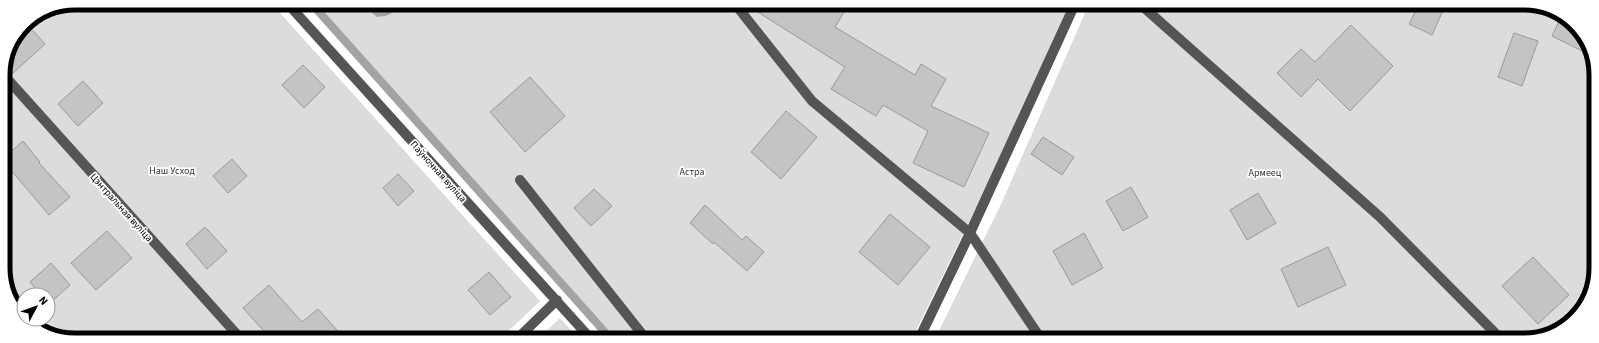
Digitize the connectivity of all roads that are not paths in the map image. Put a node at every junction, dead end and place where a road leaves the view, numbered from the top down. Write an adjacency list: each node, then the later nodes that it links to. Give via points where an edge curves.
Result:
1 (293, 10): 8 (lane, Паўночная вуліца)
2 (740, 10): 7 (lane, via 812,101)
3 (1072, 10): 7 (lane)
4 (1147, 10): 15 (lane, via 1380,217)
5 (10, 82): 9 (lane, Цэнтральная вуліца)
6 (520, 180): 12 (lane)
7 (970, 233): 13 (lane); 14 (lane)
8 (557, 300): 10 (lane); 11 (lane, Паўночная вуліца)
9 (236, 333)
10 (523, 333)
11 (586, 333)
12 (641, 333)
13 (922, 333)
14 (1036, 333)
15 (1495, 333)

